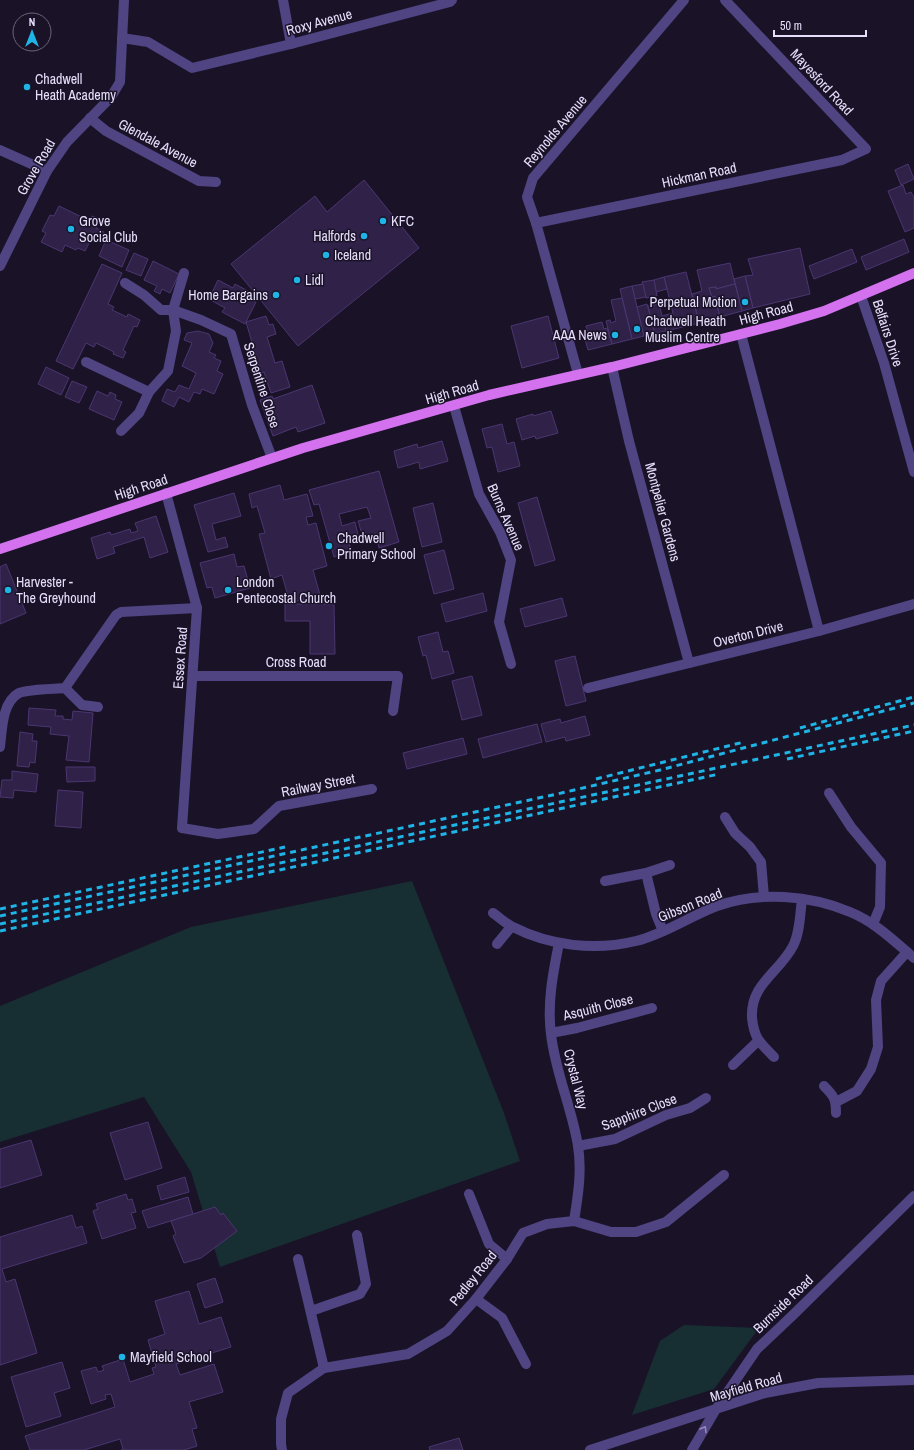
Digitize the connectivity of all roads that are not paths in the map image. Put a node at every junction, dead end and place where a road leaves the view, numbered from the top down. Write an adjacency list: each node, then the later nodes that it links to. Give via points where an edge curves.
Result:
1 (124, 0): 6 (street, Grove Road)
2 (283, 0): 7 (street)
3 (452, 0): 7 (street, Roxy Avenue)
4 (684, 0): 13 (street, Reynolds Avenue, via 533,178 527,197)
5 (725, 0): 9 (street, Mayesford Road)
6 (122, 38): 7 (street, Roxy Avenue, via 148,42 192,68); 8 (street, Grove Road, via 120,82 111,97)
7 (292, 44)
8 (90, 118): 11 (street, Grove Road, via 67,142); 12 (street, Glendale Avenue, via 106,131 199,181)
9 (866, 149): 13 (street, Hickman Road, via 842,160)
10 (0, 150): 11 (street)
11 (47, 171): 14 (street, Grove Road)
12 (216, 182)
13 (536, 222): 23 (street, Reynolds Avenue)
14 (0, 266)
15 (184, 273): 19 (street)
16 (914, 273): 18 (main road, High Road)
17 (125, 283): 19 (street, Serpentine Close, via 161,310)
18 (861, 296): 20 (main road, High Road, via 824,311); 28 (street, Belfairs Drive, via 884,363)
19 (173, 310): 24 (street, via 176,332 168,371); 27 (street, Serpentine Close, via 231,334 252,405)
20 (741, 334): 22 (main road, High Road); 33 (street)
21 (86, 362): 24 (street)
22 (612, 367): 23 (main road, High Road); 34 (street, Montpelier Gardens, via 629,442)
23 (578, 374): 25 (main road, High Road)
24 (149, 392): 26 (street, via 139,413)
25 (454, 406): 27 (main road, High Road); 35 (street, Burns Avenue, via 480,494 511,560 499,622)
26 (121, 431)
27 (272, 458): 29 (main road, High Road)
28 (914, 472)
29 (166, 493): 30 (main road, High Road); 32 (street, Essex Road)
30 (0, 549)
31 (914, 604): 33 (street, Overton Drive)
32 (197, 608): 36 (street, Essex Road); 37 (street, via 121,612 116,615)
33 (819, 632): 34 (street, Overton Drive)
34 (689, 663): 38 (street, Overton Drive)
35 (511, 664)
36 (193, 676): 40 (street, Cross Road, via 398,676); 46 (street, Essex Road)
37 (65, 688): 39 (street, via 82,705); 41 (street, via 19,693 10,701)
38 (588, 688)
39 (98, 707)
40 (393, 711)
41 (2, 721): 42 (street)
42 (0, 747)
43 (372, 789): 46 (street, Railway Street, via 279,806 254,829 218,834)
44 (829, 793): 53 (street, via 851,827 881,863 880,907)
45 (725, 817): 50 (street, via 735,833 761,862)
46 (182, 828)
47 (670, 865): 48 (street)
48 (646, 873): 49 (street); 55 (street, via 656,914)
49 (605, 881)
50 (764, 897): 51 (street, Gibson Road); 55 (street, Gibson Road, via 717,906)
51 (802, 899): 53 (street, Gibson Road, via 829,904); 61 (street, via 794,945 756,995 752,1010 753,1027)
52 (493, 913): 54 (street, Gibson Road)
53 (874, 924): 58 (street, Gibson Road)
54 (511, 926): 56 (street, Gibson Road, via 538,938); 57 (street)
55 (664, 931): 56 (street, Gibson Road, via 637,941 608,946)
56 (559, 943): 60 (street, Crystal Way, via 552,975 549,1012)
57 (497, 944)
58 (910, 955): 66 (street, via 881,981 876,1000 878,1047 871,1069 857,1091)
59 (652, 1008): 60 (street, Asquith Close)
60 (551, 1033): 68 (street, Crystal Way, via 555,1059)
61 (758, 1041): 62 (street); 63 (street)
62 (774, 1057)
63 (732, 1065)
64 (824, 1086): 66 (street)
65 (706, 1098): 68 (street, Sapphire Close, via 690,1108 666,1115 615,1139)
66 (836, 1102): 67 (street)
67 (836, 1113)
68 (578, 1146): 72 (street, Crystal Way, via 580,1187)
69 (724, 1175): 72 (street, Pedley Road, via 666,1222 636,1232 611,1232)
70 (469, 1194): 75 (street, via 489,1244)
71 (912, 1201): 81 (street, Burnside Road, via 757,1349)
72 (574, 1221): 75 (street, Pedley Road, via 547,1224 523,1233)
73 (358, 1235): 77 (street, via 366,1284 360,1294)
74 (298, 1259): 77 (street)
75 (507, 1259): 76 (street, Pedley Road)
76 (476, 1299): 78 (street, via 502,1318); 79 (street, Pedley Road, via 447,1330 408,1354)
77 (311, 1311): 79 (street)
78 (526, 1364)
79 (324, 1368): 82 (street, Pedley Road, via 288,1393 281,1419)
80 (914, 1380): 81 (street, Mayfield Road, via 818,1383 765,1393)
81 (716, 1409): 83 (street, Mayfield Road); 84 (street, Burnside Road, one-way to 81)
82 (282, 1450)
83 (590, 1450)
84 (692, 1450)

